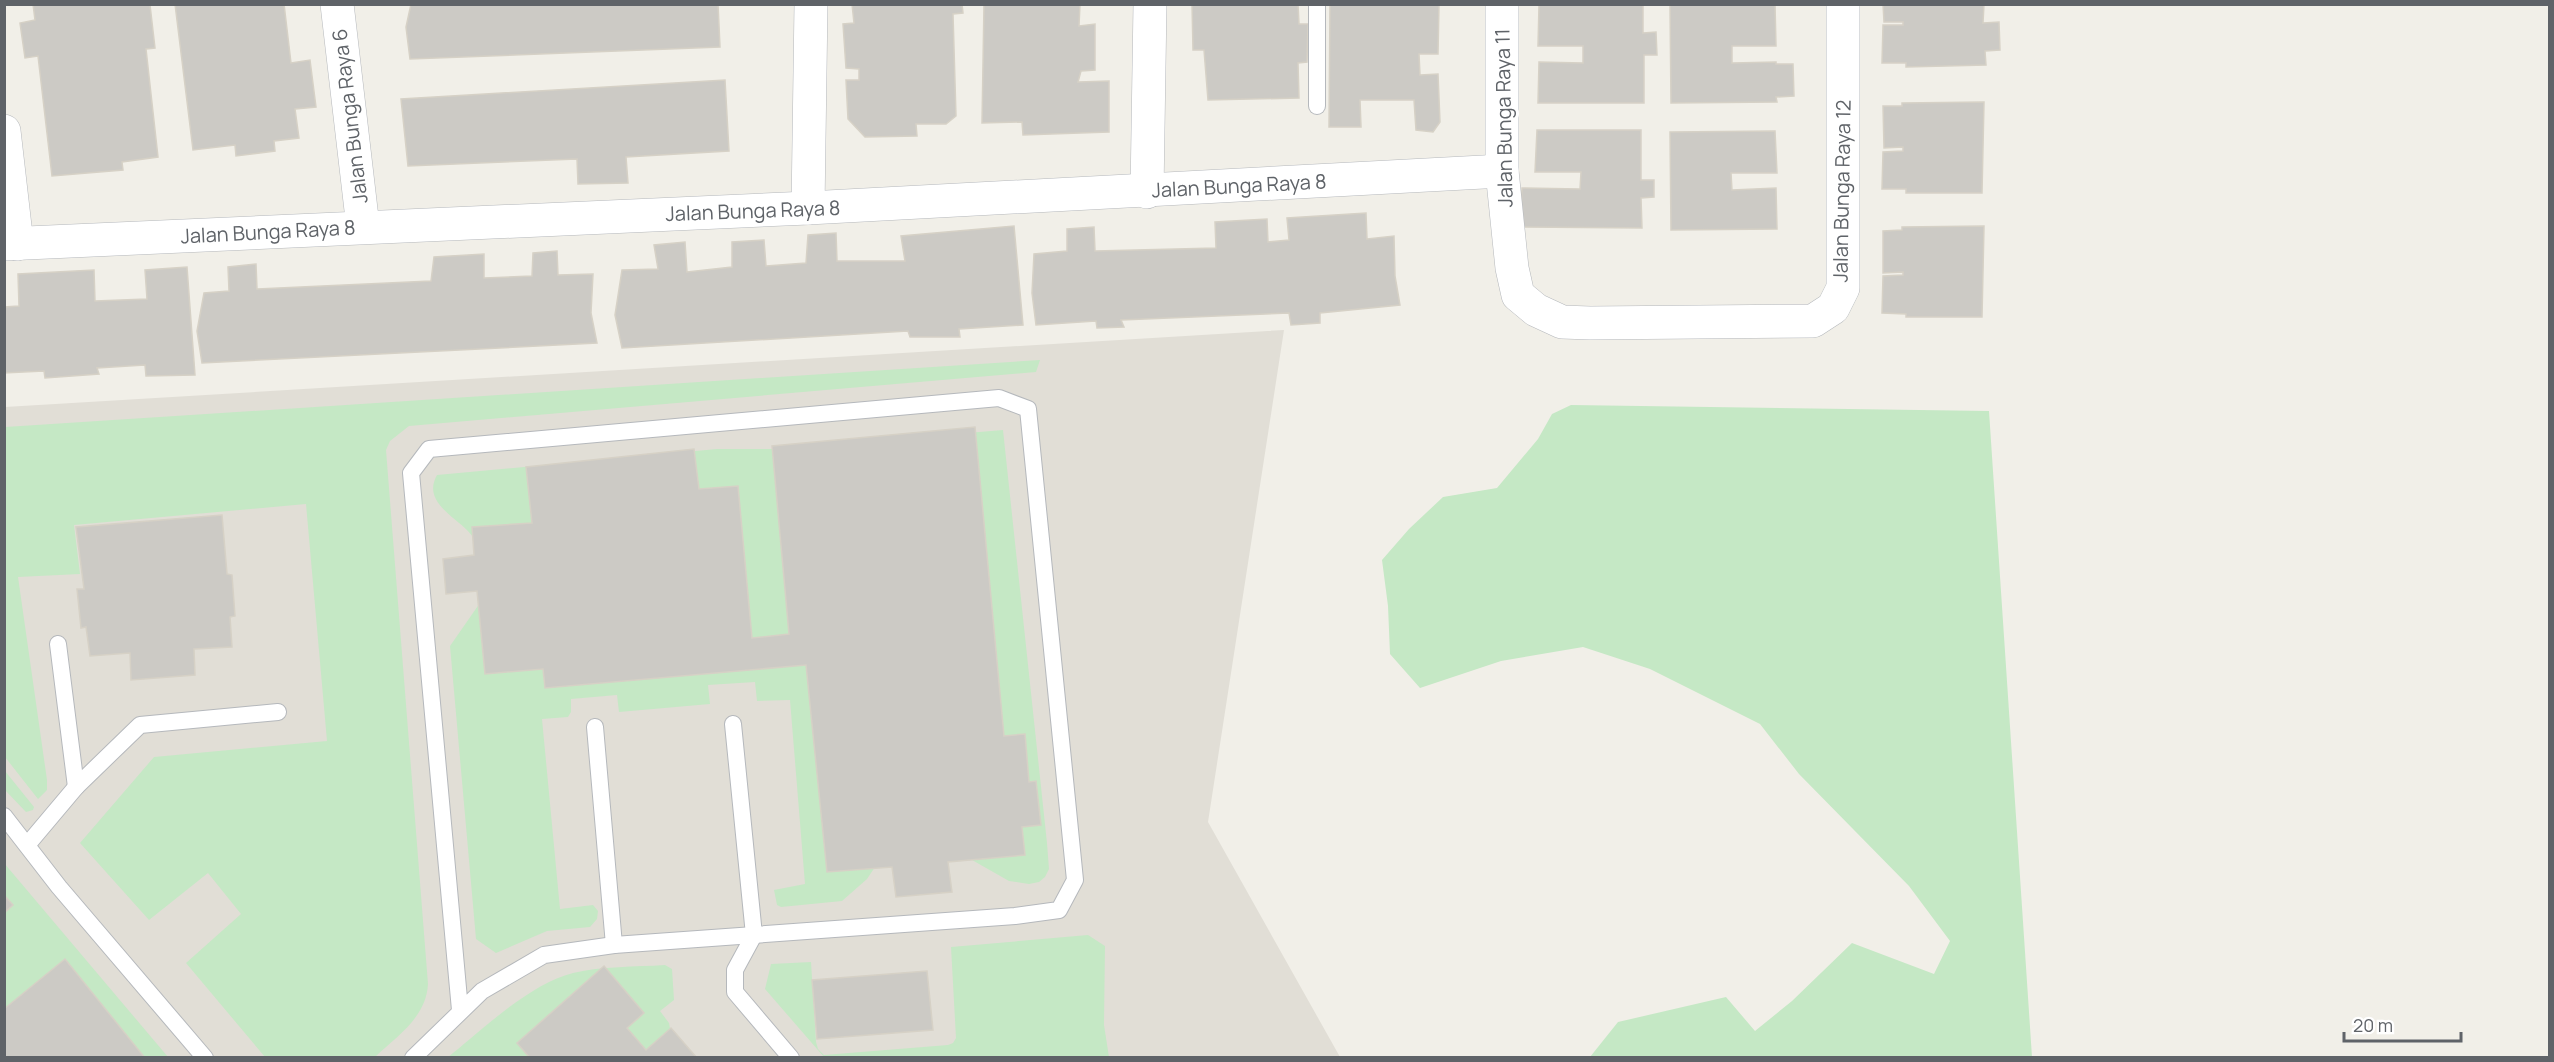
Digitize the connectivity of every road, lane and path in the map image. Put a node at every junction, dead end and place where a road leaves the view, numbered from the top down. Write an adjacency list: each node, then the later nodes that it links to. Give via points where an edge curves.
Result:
1 (338, 4): 12 (street, Jalan Bunga Raya 6)
2 (811, 4): 11 (street)
3 (1150, 4): 10 (street)
4 (1317, 4): 7 (lane)
5 (1502, 4): 9 (street, Jalan Bunga Raya 11)
6 (1843, 4): 14 (street, Jalan Bunga Raya 12, via 1843,288 1833,308 1813,321)
7 (1317, 106)
8 (4, 131): 13 (street)
9 (1502, 171): 10 (street, Jalan Bunga Raya 8); 14 (street, Jalan Bunga Raya 11, via 1518,295 1536,310 1562,322)
10 (1147, 192): 11 (street, Jalan Bunga Raya 8)
11 (808, 208): 12 (street, Jalan Bunga Raya 8)
12 (363, 227): 13 (street, Jalan Bunga Raya 8)
13 (11, 244)
14 (1590, 323)
15 (58, 644): 19 (lane)
16 (278, 712): 19 (lane, via 140,725)
17 (734, 724): 22 (lane)
18 (595, 727): 23 (lane)
19 (76, 787): 21 (lane)
20 (4, 816): 21 (lane)
21 (28, 844): 25 (lane, via 59,887)
22 (754, 935): 23 (lane); 24 (lane, via 1059,910 1075,880 1028,409 999,398 429,449 411,473); 27 (lane, via 735,970 735,992)
23 (614, 945): 24 (lane, via 544,955 482,991)
24 (460, 1011): 26 (lane)
25 (205, 1058)
26 (413, 1058)
27 (791, 1058)

